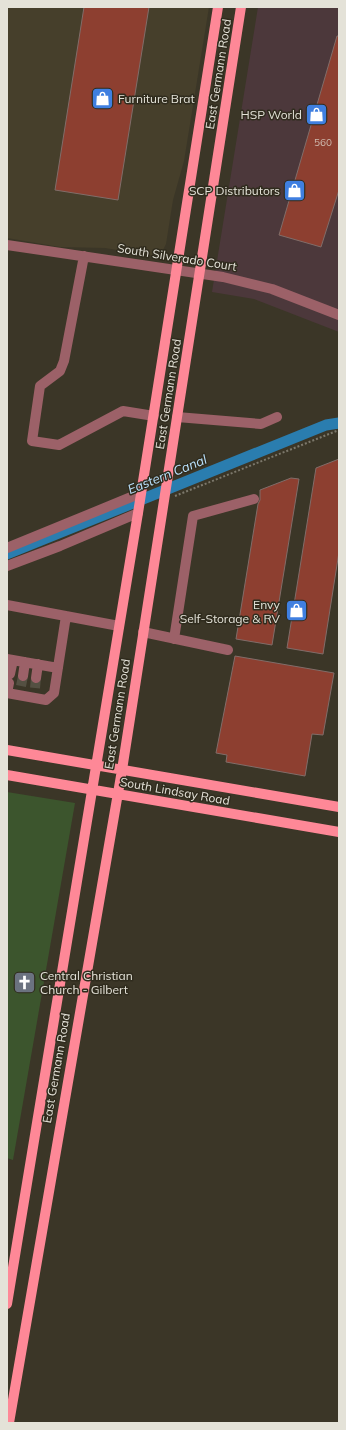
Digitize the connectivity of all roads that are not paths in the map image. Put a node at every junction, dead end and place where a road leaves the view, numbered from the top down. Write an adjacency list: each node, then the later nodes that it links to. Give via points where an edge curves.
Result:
1 (218, 7): 5 (main road, East Germann Road)
2 (241, 7): 6 (main road, East Germann Road)
3 (7, 245): 4 (street, South Silverado Court)
4 (84, 256): 5 (street, South Silverado Court); 8 (street, via 64,362 60,371 40,386 32,441 59,445 122,411)
5 (177, 271): 6 (street, South Silverado Court); 8 (main road, East Germann Road)
6 (200, 274): 7 (street, South Silverado Court, via 272,289); 9 (main road, East Germann Road)
7 (339, 315)
8 (154, 416): 11 (main road, East Germann Road)
9 (177, 417): 10 (street, via 261,424); 19 (main road, East Germann Road)
10 (277, 417)
11 (141, 493): 13 (main road, East Germann Road); 14 (street)
12 (254, 499): 20 (street, via 193,516)
13 (138, 513): 15 (street); 18 (main road, East Germann Road)
14 (7, 548)
15 (7, 566)
16 (7, 605): 17 (street)
17 (66, 616): 18 (street); 25 (street)
18 (120, 626): 29 (main road, East Germann Road)
19 (143, 632): 20 (street); 30 (main road, East Germann Road)
20 (174, 638): 21 (street)
21 (228, 650)
22 (10, 660): 23 (street); 26 (street, via 7,693)
23 (25, 662): 24 (street); 26 (street)
24 (38, 664): 25 (street); 27 (street)
25 (58, 668): 27 (street, via 54,693 46,700)
26 (21, 686): 27 (street)
27 (35, 688)
28 (7, 750): 29 (main road, South Lindsay Road)
29 (96, 765): 30 (main road, South Lindsay Road); 32 (main road, East Germann Road)
30 (122, 770): 33 (main road, East Germann Road); 34 (main road, South Lindsay Road)
31 (7, 775): 32 (main road, South Lindsay Road)
32 (92, 790): 33 (main road, South Lindsay Road); 36 (main road, East Germann Road)
33 (117, 794): 35 (main road, South Lindsay Road); 37 (main road, East Germann Road)
34 (339, 807)
35 (339, 832)
36 (7, 1304)
37 (9, 1423)

